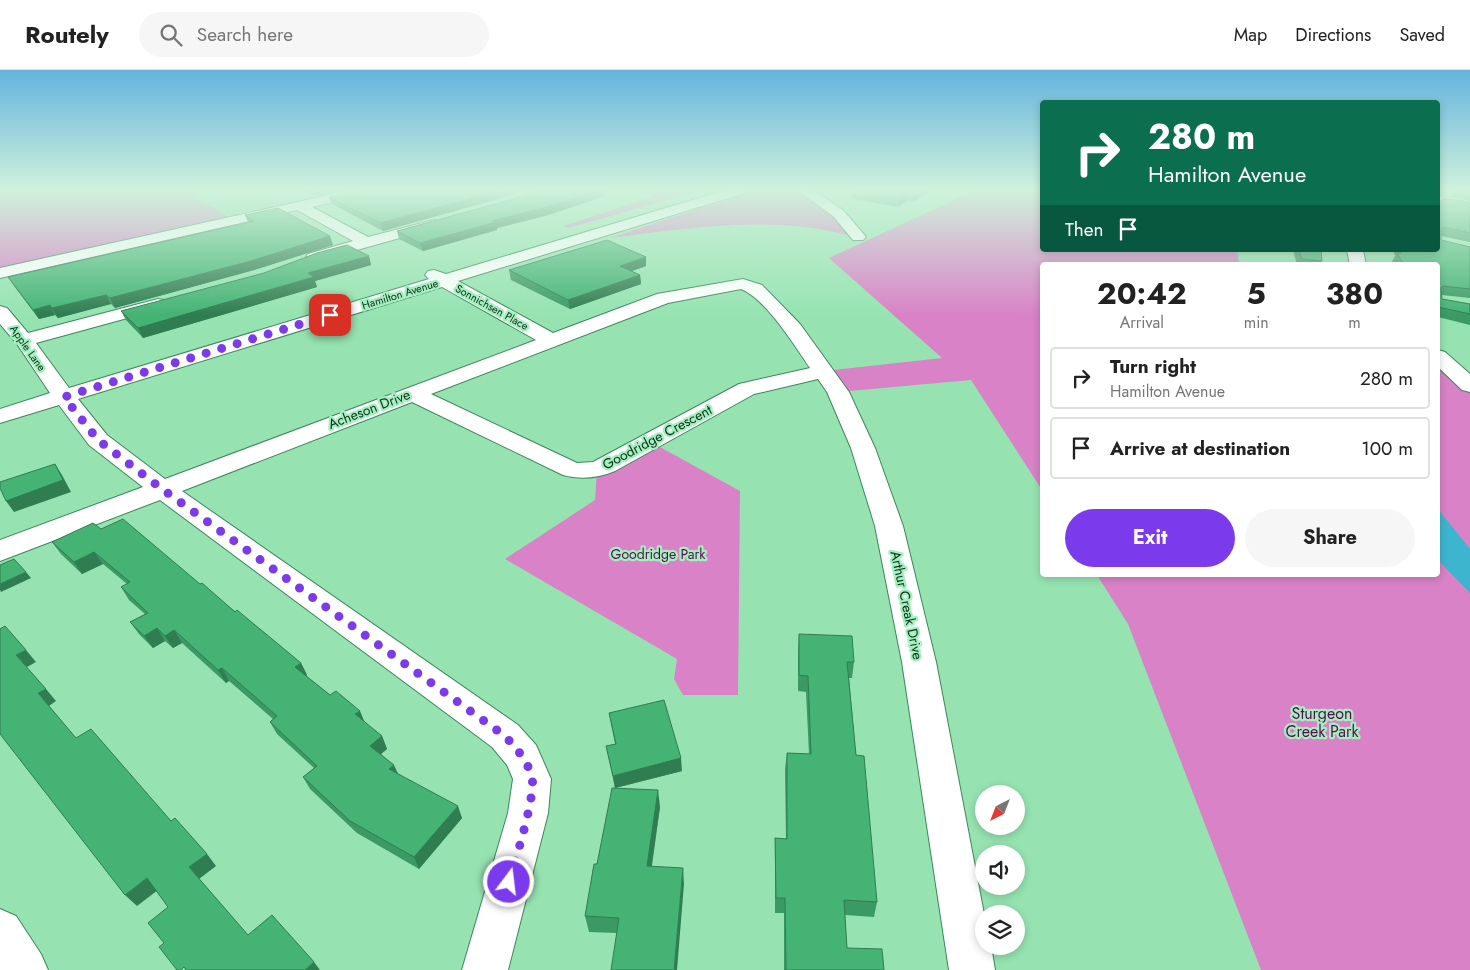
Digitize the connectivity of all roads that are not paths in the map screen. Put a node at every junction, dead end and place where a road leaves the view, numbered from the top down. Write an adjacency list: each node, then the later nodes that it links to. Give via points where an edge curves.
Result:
1 (182, 231): 10 (street)
2 (345, 231): 8 (street)
3 (408, 231): 8 (street)
4 (584, 231): 11 (street, Hamilton Avenue)
5 (597, 231): 11 (street, Hamilton Avenue)
6 (853, 231): 7 (street)
7 (858, 237)
8 (365, 242): 9 (street)
9 (296, 264)
10 (0, 272)
11 (438, 277): 16 (street, Sonnichsen Place); 20 (street, Hamilton Avenue)
12 (743, 284): 16 (street, Acheson Drive, via 716,286 663,298); 18 (street, Arthur Creak Drive, via 762,293)
13 (176, 299): 15 (street)
14 (0, 312): 15 (street, Apple Lane)
15 (24, 340): 20 (street, Apple Lane)
16 (551, 340): 21 (street, Acheson Drive)
17 (1440, 358): 19 (street)
18 (824, 371): 21 (street, Goodridge Crescent, via 747,389 606,466 585,471 572,470); 29 (street, Arthur Creak Drive, via 838,392 863,448 889,526 919,662)
19 (1470, 385)
20 (60, 391): 22 (street, Hamilton Avenue); 23 (street, Hamilton Avenue); 24 (street, Apple Lane, via 98,440)
21 (411, 393): 24 (street, Acheson Drive)
22 (0, 402)
23 (0, 416)
24 (162, 489): 25 (street, Acheson Drive); 28 (street, Apple Lane, via 505,736 524,756 532,779 528,812)
25 (0, 551)
26 (0, 932): 27 (street)
27 (25, 970)
28 (485, 970)
29 (972, 970)

